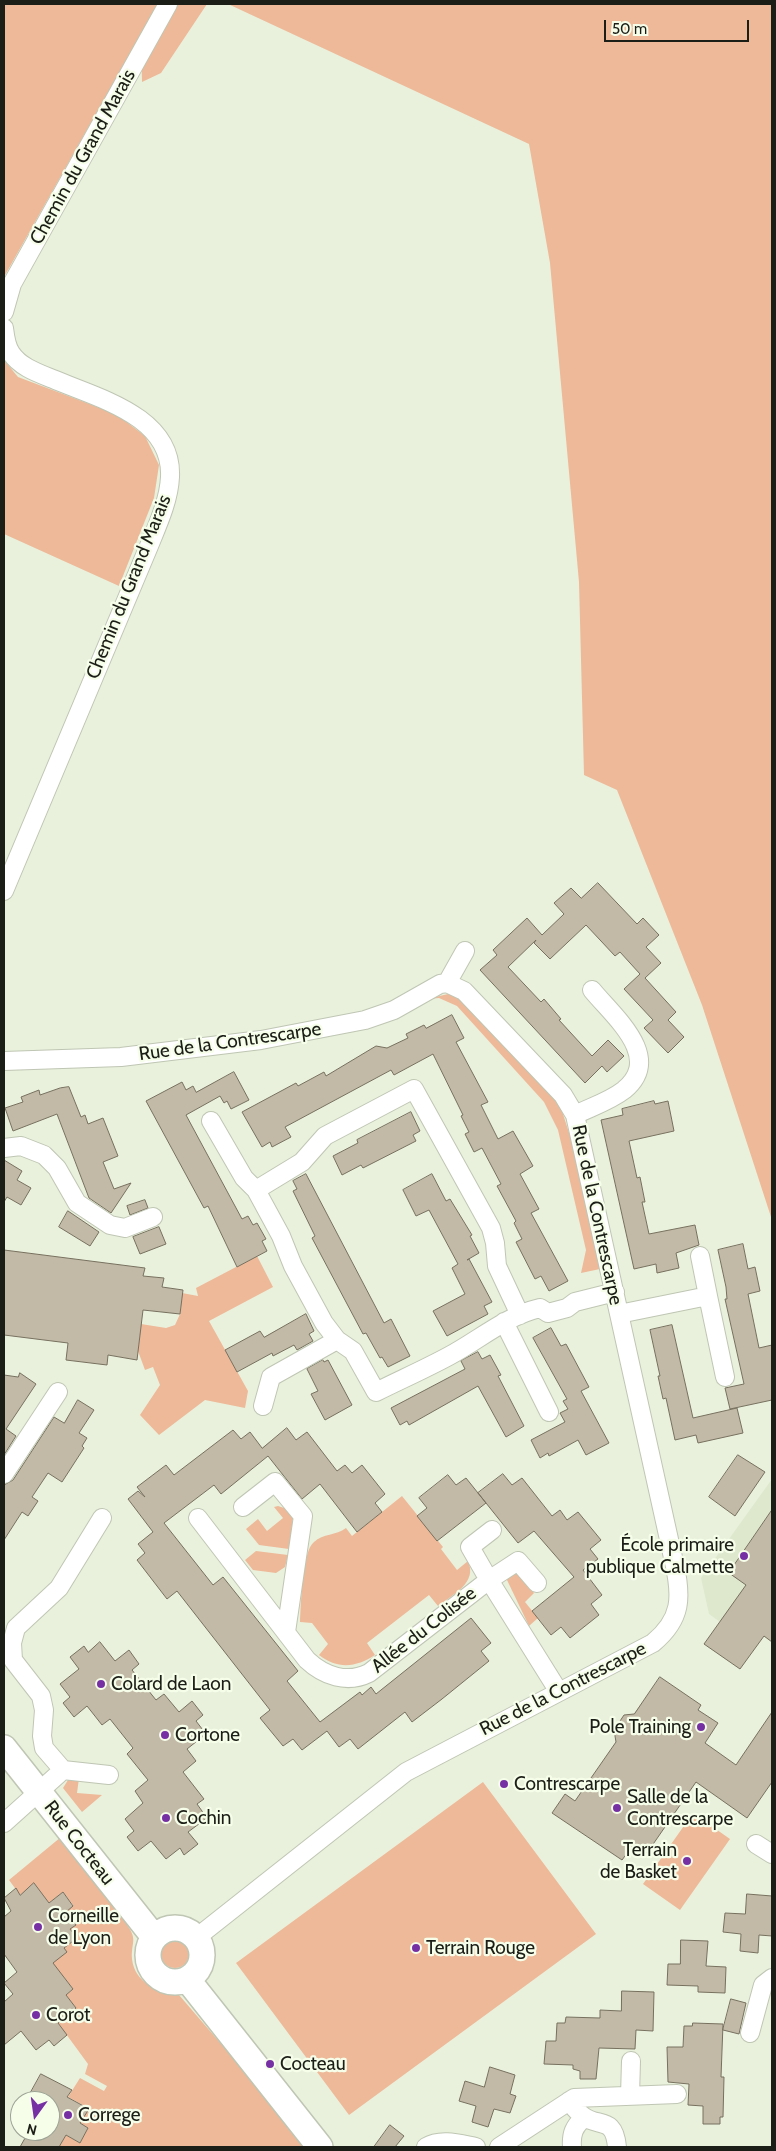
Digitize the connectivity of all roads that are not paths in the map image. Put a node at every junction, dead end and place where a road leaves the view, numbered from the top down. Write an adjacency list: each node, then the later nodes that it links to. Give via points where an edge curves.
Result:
1 (168, 4): 2 (street, Chemin du Grand Marais, via 12,284)
2 (4, 312)
3 (4, 328): 4 (street, Chemin du Grand Marais, via 11,353 25,366 127,410 148,425 161,441 170,469 168,489 155,531)
4 (4, 891)
5 (465, 952): 6 (street)
6 (447, 983): 8 (street, Rue de la Contrescarpe, via 435,986 394,1010 365,1020 261,1040 129,1056); 9 (street, Rue de la Contrescarpe, via 472,997 563,1095)
7 (592, 990): 9 (street, Rue de la Contrescarpe, via 634,1040 639,1066 625,1089)
8 (4, 1061)
9 (575, 1115): 15 (street, Rue de la Contrescarpe)
10 (211, 1121): 12 (street, via 244,1178)
11 (4, 1148): 13 (street, via 21,1146 44,1155 57,1168 77,1203 110,1224 125,1228)
12 (256, 1190): 18 (street, via 302,1162 325,1136 414,1089 491,1228 497,1266); 20 (street, via 296,1271)
13 (153, 1217)
14 (700, 1256): 16 (street)
15 (615, 1292): 17 (street, Rue de la Contrescarpe); 18 (street, via 574,1302 567,1308 548,1312 540,1308)
16 (708, 1296): 17 (street, Rue de la Contrescarpe); 21 (street)
17 (619, 1314): 33 (street, Rue de la Contrescarpe, via 678,1580 679,1606 668,1627 653,1643)
18 (520, 1315): 19 (street)
19 (504, 1322): 20 (street, via 449,1356 376,1392 353,1351); 24 (street)
20 (337, 1340): 23 (street, via 270,1377)
21 (725, 1377)
22 (58, 1392): 25 (street)
23 (263, 1406)
24 (549, 1412)
25 (4, 1474)
26 (243, 1507): 32 (street, via 275,1482 303,1516)
27 (102, 1518): 35 (street, via 58,1588 16,1628 12,1643 13,1660 41,1696 44,1748)
28 (198, 1518): 32 (street, Allée du Colisée)
29 (492, 1530): 30 (street, Allée du Colisée, via 470,1547)
30 (489, 1580): 31 (street, Allée du Colisée, via 518,1561); 32 (street, Allée du Colisée, via 362,1677 343,1678 323,1672 307,1660); 33 (street, Allée du Colisée)
31 (537, 1583)
32 (286, 1632)
33 (559, 1692): 42 (street, Rue de la Contrescarpe, via 406,1772)
34 (4, 1748): 37 (street, Rue Cocteau)
35 (62, 1770): 36 (street); 37 (street)
36 (109, 1775)
37 (38, 1791): 38 (street); 41 (street, Rue Cocteau)
38 (4, 1823)
39 (756, 1844): 40 (street)
40 (772, 1854)
41 (154, 1937): 42 (street, via 175,1927 189,1931); 44 (street, via 147,1952 153,1971 166,1981)
42 (196, 1938): 44 (street, via 202,1950 201,1963)
43 (772, 1978): 45 (street, via 763,1985)
44 (187, 1980): 51 (street)
45 (750, 2033)
46 (631, 2061): 48 (street)
47 (677, 2094): 48 (street)
48 (630, 2096): 49 (street, via 574,2098)
49 (569, 2101): 50 (street); 54 (street)
50 (584, 2118): 55 (street, via 572,2133); 56 (street, via 610,2127)
51 (320, 2147)
52 (426, 2147): 53 (street, via 447,2142)
53 (476, 2147)
54 (499, 2147)
55 (572, 2147)
56 (617, 2147)

